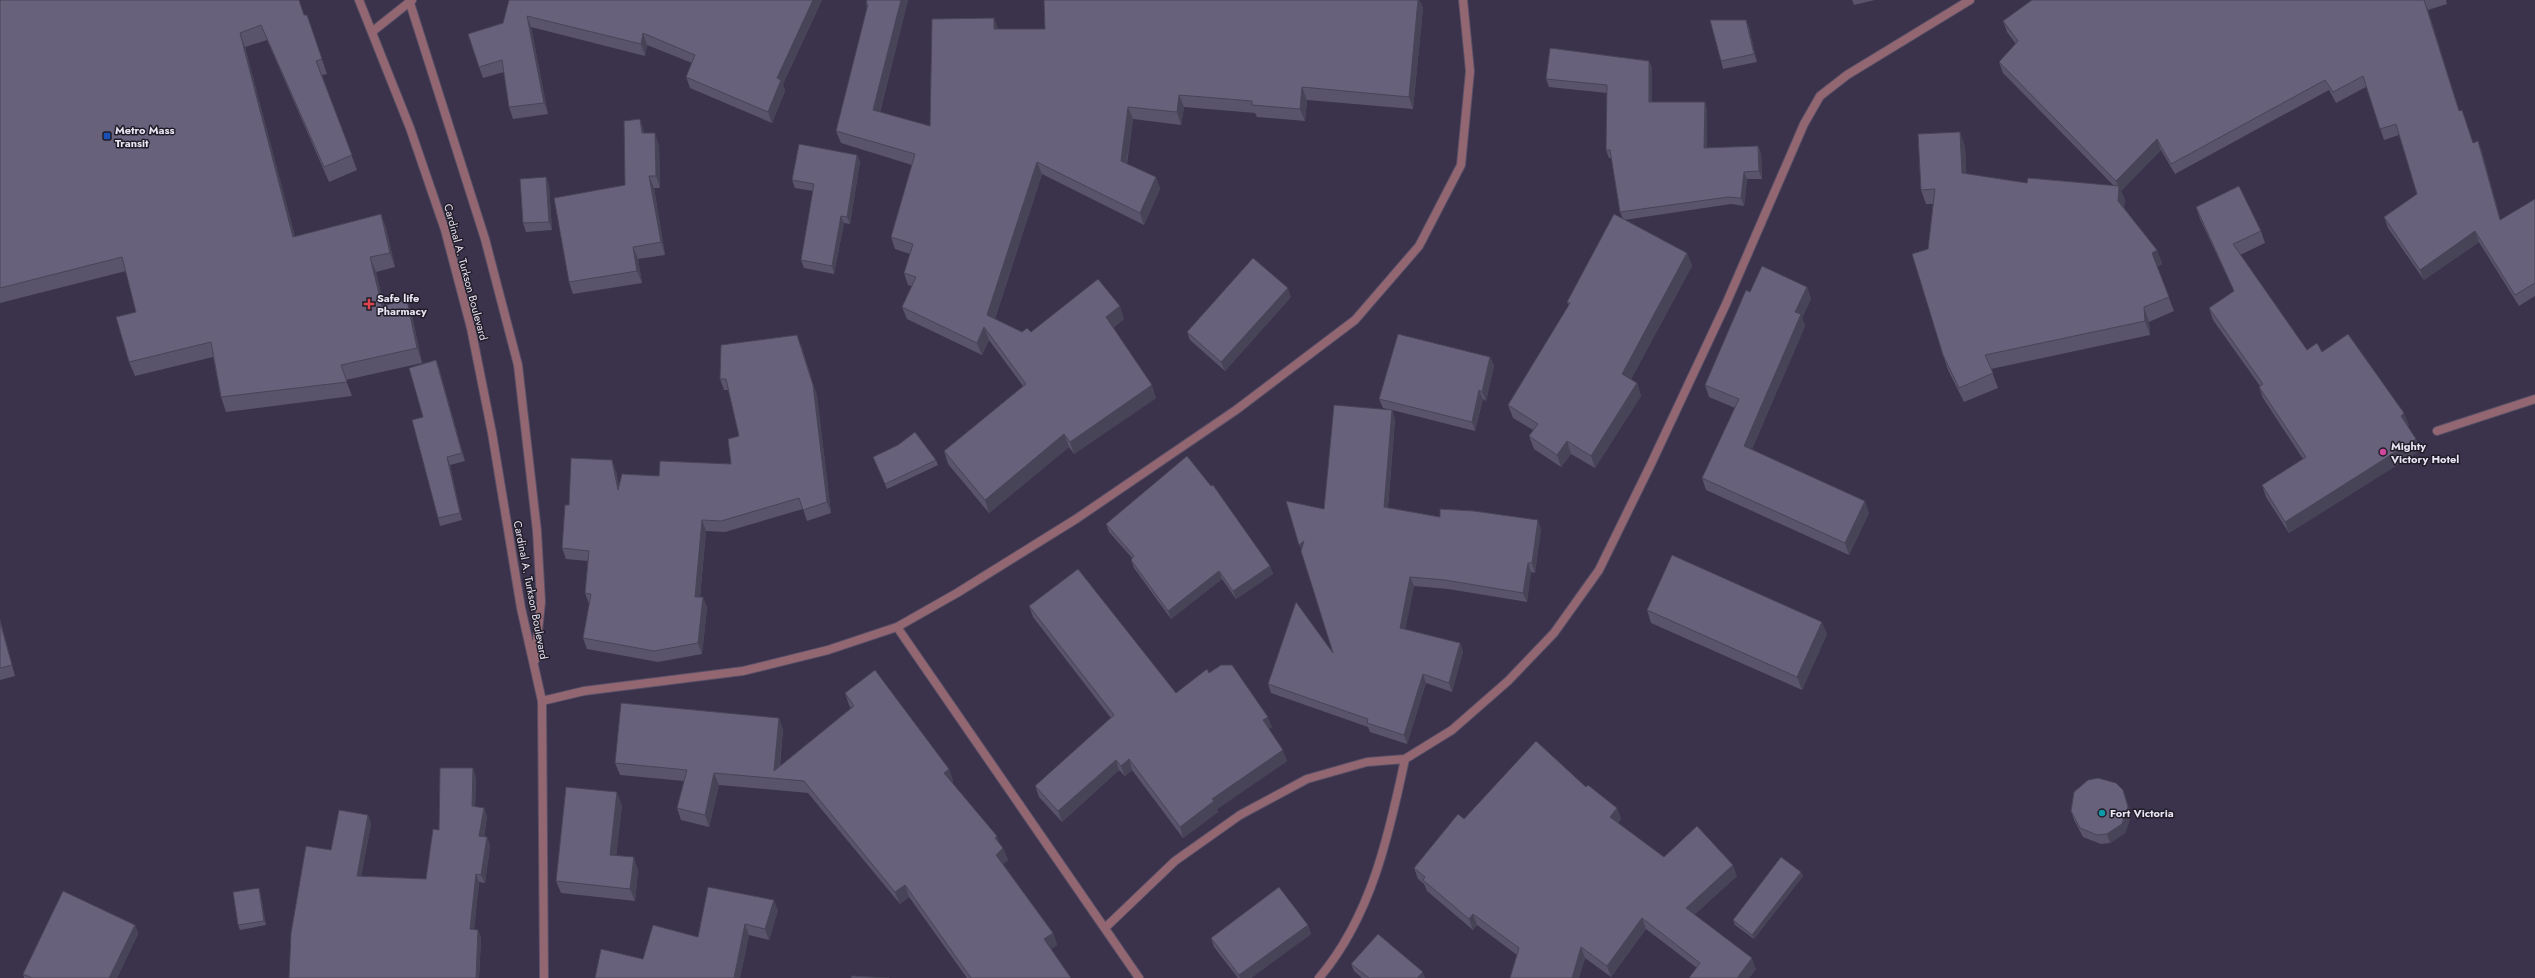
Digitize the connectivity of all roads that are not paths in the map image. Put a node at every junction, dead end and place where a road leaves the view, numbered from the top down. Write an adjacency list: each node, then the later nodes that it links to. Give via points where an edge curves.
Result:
1 (359, 0): 5 (street, Cardinal A. Turkson Boulevard)
2 (1463, 0): 8 (street, via 1470,72 1461,166 1419,246 1355,320 1236,410 1076,519)
3 (1970, 0): 11 (street, via 1847,75 1820,96 1804,124 1692,377 1599,570 1554,633 1508,681 1452,730)
4 (411, 1): 5 (street); 9 (street, Cardinal A. Turkson Boulevard, via 485,239 518,365 537,531 542,602)
5 (373, 31): 9 (street, Cardinal A. Turkson Boulevard, via 445,230 471,328)
6 (2535, 398): 7 (street)
7 (2437, 431)
8 (897, 627): 10 (street, via 828,650 743,671 584,691); 12 (street)
9 (534, 667): 10 (street)
10 (542, 701): 13 (street)
11 (1405, 759): 12 (street, via 1367,762 1307,779 1240,814 1175,861); 15 (street, via 1393,816 1376,875 1355,923)
12 (1106, 927): 14 (street)
13 (544, 978)
14 (1139, 978)
15 (1319, 978)

